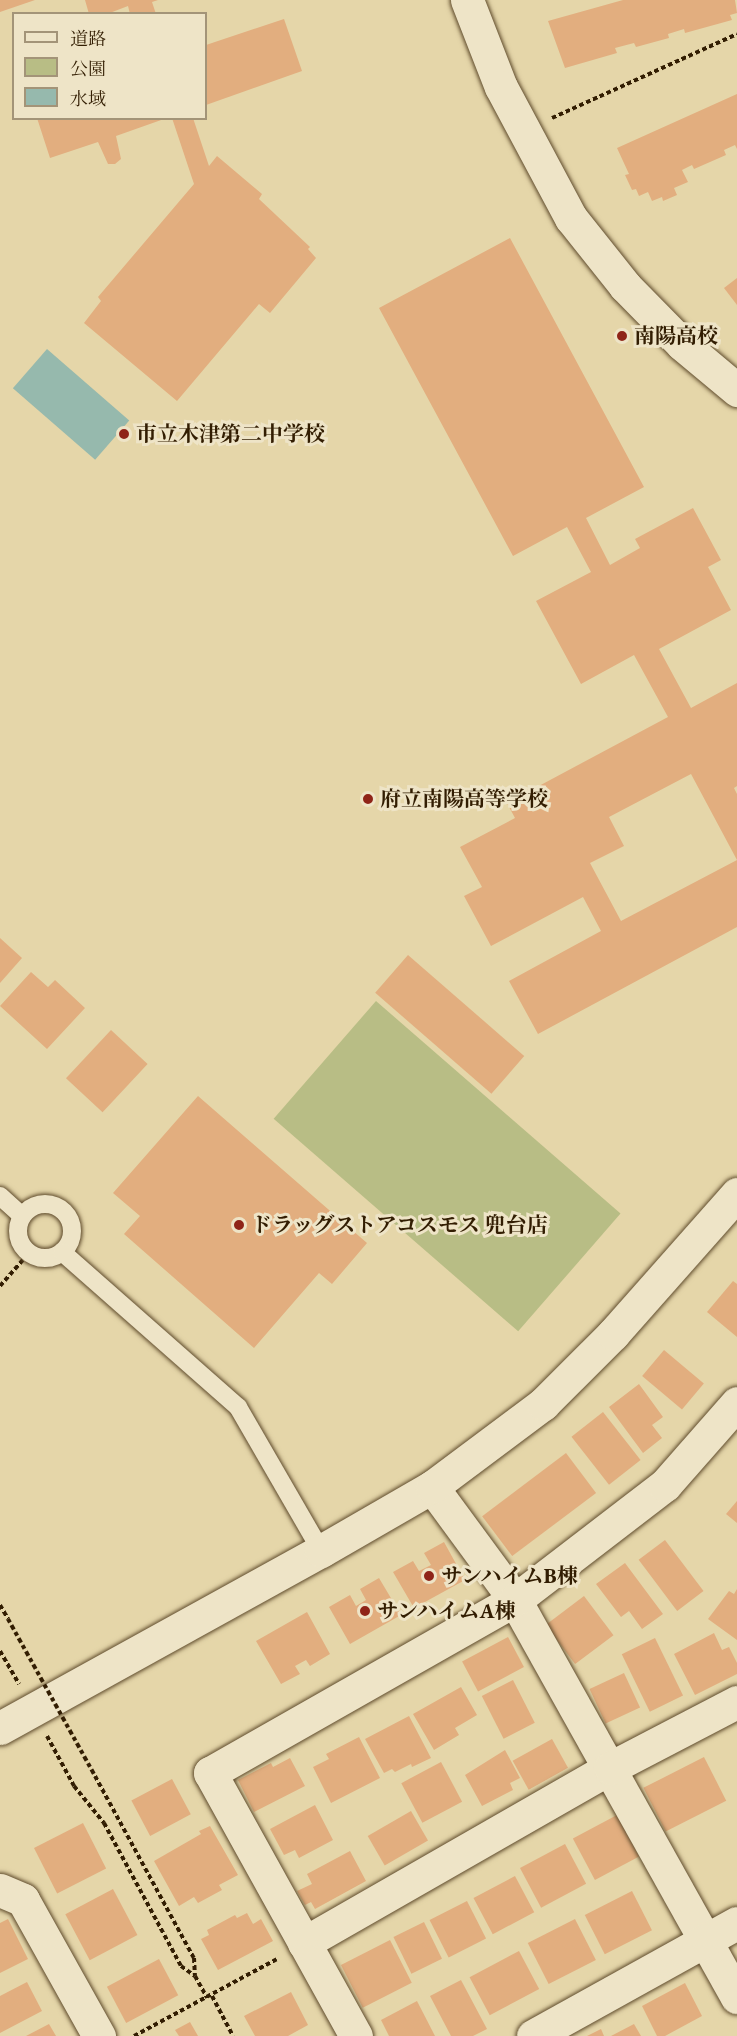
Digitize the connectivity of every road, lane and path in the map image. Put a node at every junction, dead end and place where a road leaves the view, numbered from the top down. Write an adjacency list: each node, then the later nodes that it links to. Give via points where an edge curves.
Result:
1 (467, 0): 4 (street, via 501,87 571,218 625,286 682,344)
2 (737, 34): 3 (path)
3 (548, 119)
4 (737, 390)
5 (737, 1194): 12 (street, via 613,1334 543,1404)
6 (0, 1196): 7 (lane)
7 (22, 1216): 8 (lane, via 45,1205 58,1208 67,1216 72,1229); 9 (lane, via 18,1236)
8 (62, 1252): 9 (lane, via 40,1258); 13 (lane, via 238,1407)
9 (29, 1253): 10 (path)
10 (0, 1286)
11 (737, 1402): 14 (street, via 665,1485)
12 (432, 1487): 13 (street); 14 (street)
13 (321, 1551): 19 (street)
14 (515, 1600): 21 (street); 25 (street, via 210,1773)
15 (0, 1605): 26 (path, bridge, via 194,1958)
16 (0, 1651): 17 (path)
17 (21, 1688)
18 (737, 1702): 21 (street)
19 (0, 1728)
20 (45, 1732): 26 (path, via 74,1786 104,1823 181,1966)
21 (610, 1768): 24 (street); 25 (street)
22 (0, 1890): 29 (street, via 23,1900)
23 (737, 1923): 24 (street)
24 (706, 1941): 28 (street); 33 (street)
25 (304, 1943): 27 (path); 32 (street)
26 (195, 1976): 27 (path)
27 (210, 1997): 30 (path); 31 (path)
28 (737, 1997)
29 (99, 2036)
30 (134, 2036)
31 (233, 2036)
32 (356, 2036)
33 (533, 2036)

